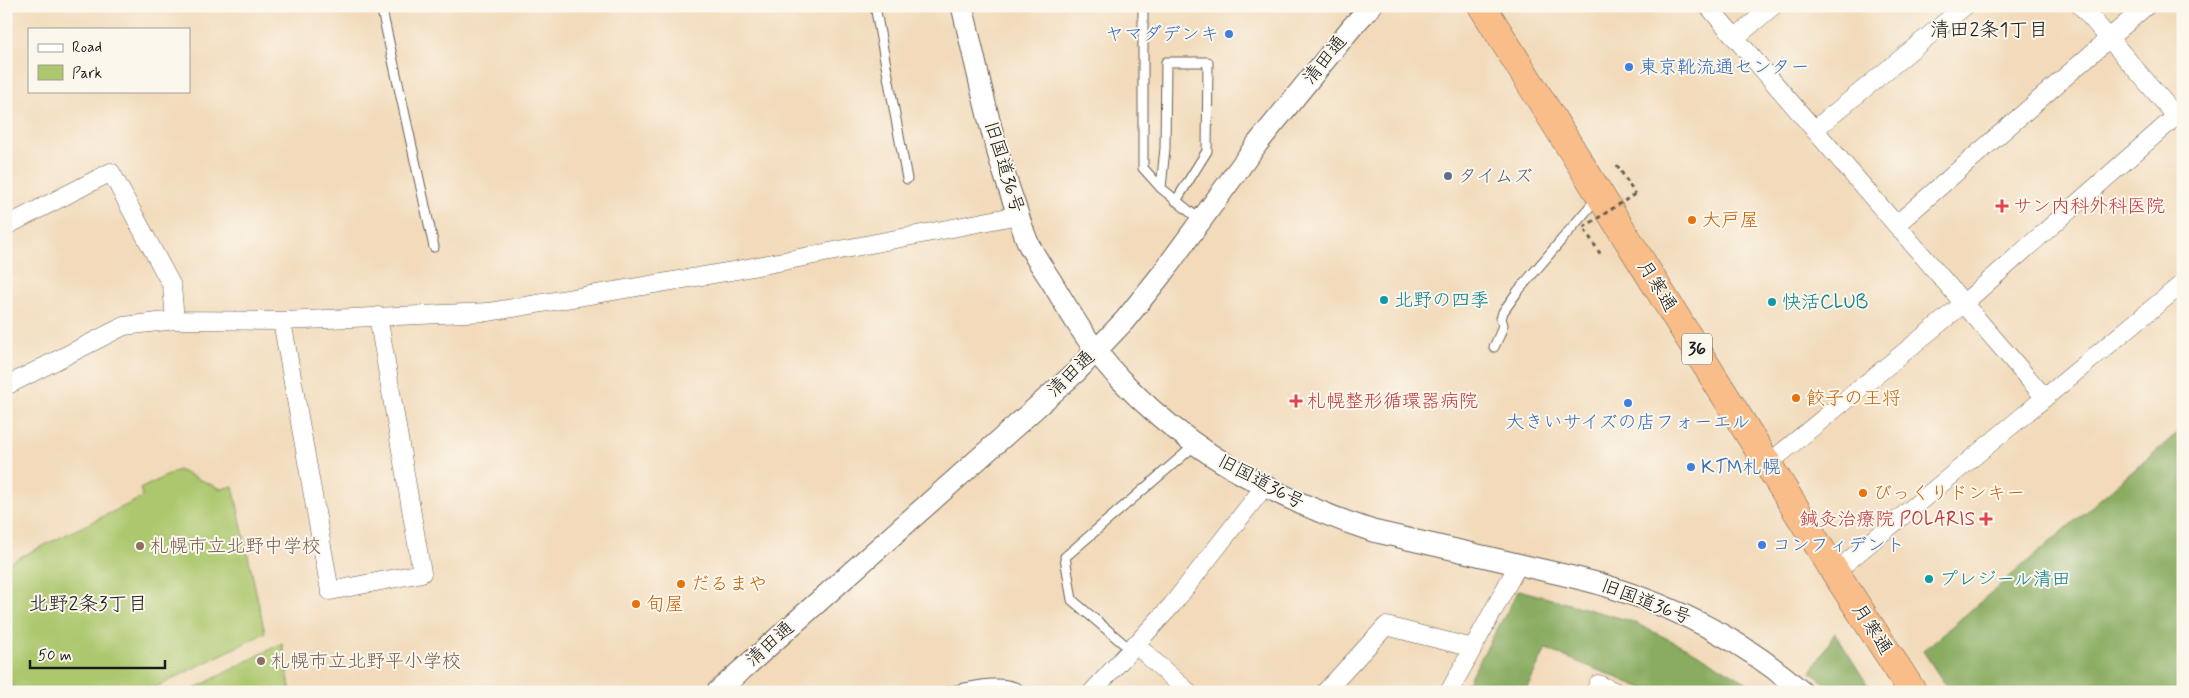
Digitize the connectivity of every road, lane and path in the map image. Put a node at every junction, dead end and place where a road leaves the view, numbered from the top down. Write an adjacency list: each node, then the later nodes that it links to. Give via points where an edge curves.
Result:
1 (381, 6): 25 (lane)
2 (875, 6): 17 (lane)
3 (962, 6): 21 (street, 旧国道36号, via 1001,166)
4 (1143, 6): 18 (lane, via 1143,168)
5 (1372, 6): 22 (street, 清田通, via 1257,144)
6 (1482, 6): 19 (highway, 月寒通 / 36)
7 (1708, 6): 12 (street)
8 (1774, 6): 12 (street)
9 (1965, 6): 15 (street)
10 (2081, 6): 13 (street)
11 (2146, 6): 13 (street)
12 (1735, 38): 15 (street)
13 (2108, 38): 14 (street); 23 (street)
14 (2179, 113): 28 (street)
15 (1814, 130): 23 (street)
16 (1617, 166): 26 (path, bridge, via 1635,194 1584,227)
17 (907, 179)
18 (1161, 188): 20 (lane); 20 (lane, via 1166,62 1208,62 1207,151)
19 (1600, 194): 32 (lane, via 1508,305 1500,319 1502,325); 37 (highway, 月寒通 / 36)
20 (1176, 201): 22 (lane)
21 (1019, 215): 29 (street, via 732,271 490,312); 33 (street, 旧国道36号, via 1029,245)
22 (1201, 222): 33 (street, 清田通, via 1126,320)
23 (1896, 225): 28 (street)
24 (6, 226): 30 (street, via 111,172 172,286)
25 (434, 247)
26 (1600, 255)
27 (2183, 283): 35 (street)
28 (1963, 304): 35 (street); 37 (street)
29 (378, 316): 31 (street); 31 (street, via 422,573 330,590)
30 (175, 320): 31 (street); 34 (street, via 124,326)
31 (282, 321)
32 (1494, 347)
33 (1096, 351): 36 (street, 旧国道36号, via 1127,386); 43 (street, 清田通)
34 (6, 386)
35 (2045, 398): 40 (street)
36 (1196, 445): 38 (street, 旧国道36号); 41 (lane, via 1065,556 1072,600)
37 (1769, 463): 40 (highway, 月寒通 / 36)
38 (1264, 487): 39 (street, 旧国道36号, via 1373,531); 41 (street, via 1172,605)
39 (1518, 565): 42 (street); 52 (street, 旧国道36号, via 1612,587 1673,610 1749,651)
40 (1835, 572): 53 (highway, 月寒通 / 36)
41 (1133, 647): 46 (street); 47 (street)
42 (1472, 648): 48 (street, via 1386,626); 49 (street)
43 (717, 692)
44 (946, 692): 45 (lane, via 1000,683 1014,685)
45 (1023, 692)
46 (1092, 692)
47 (1188, 692)
48 (1325, 692)
49 (1449, 692)
50 (1595, 692): 51 (street, via 1598,684)
51 (1616, 692)
52 (1802, 692)
53 (1913, 692)

